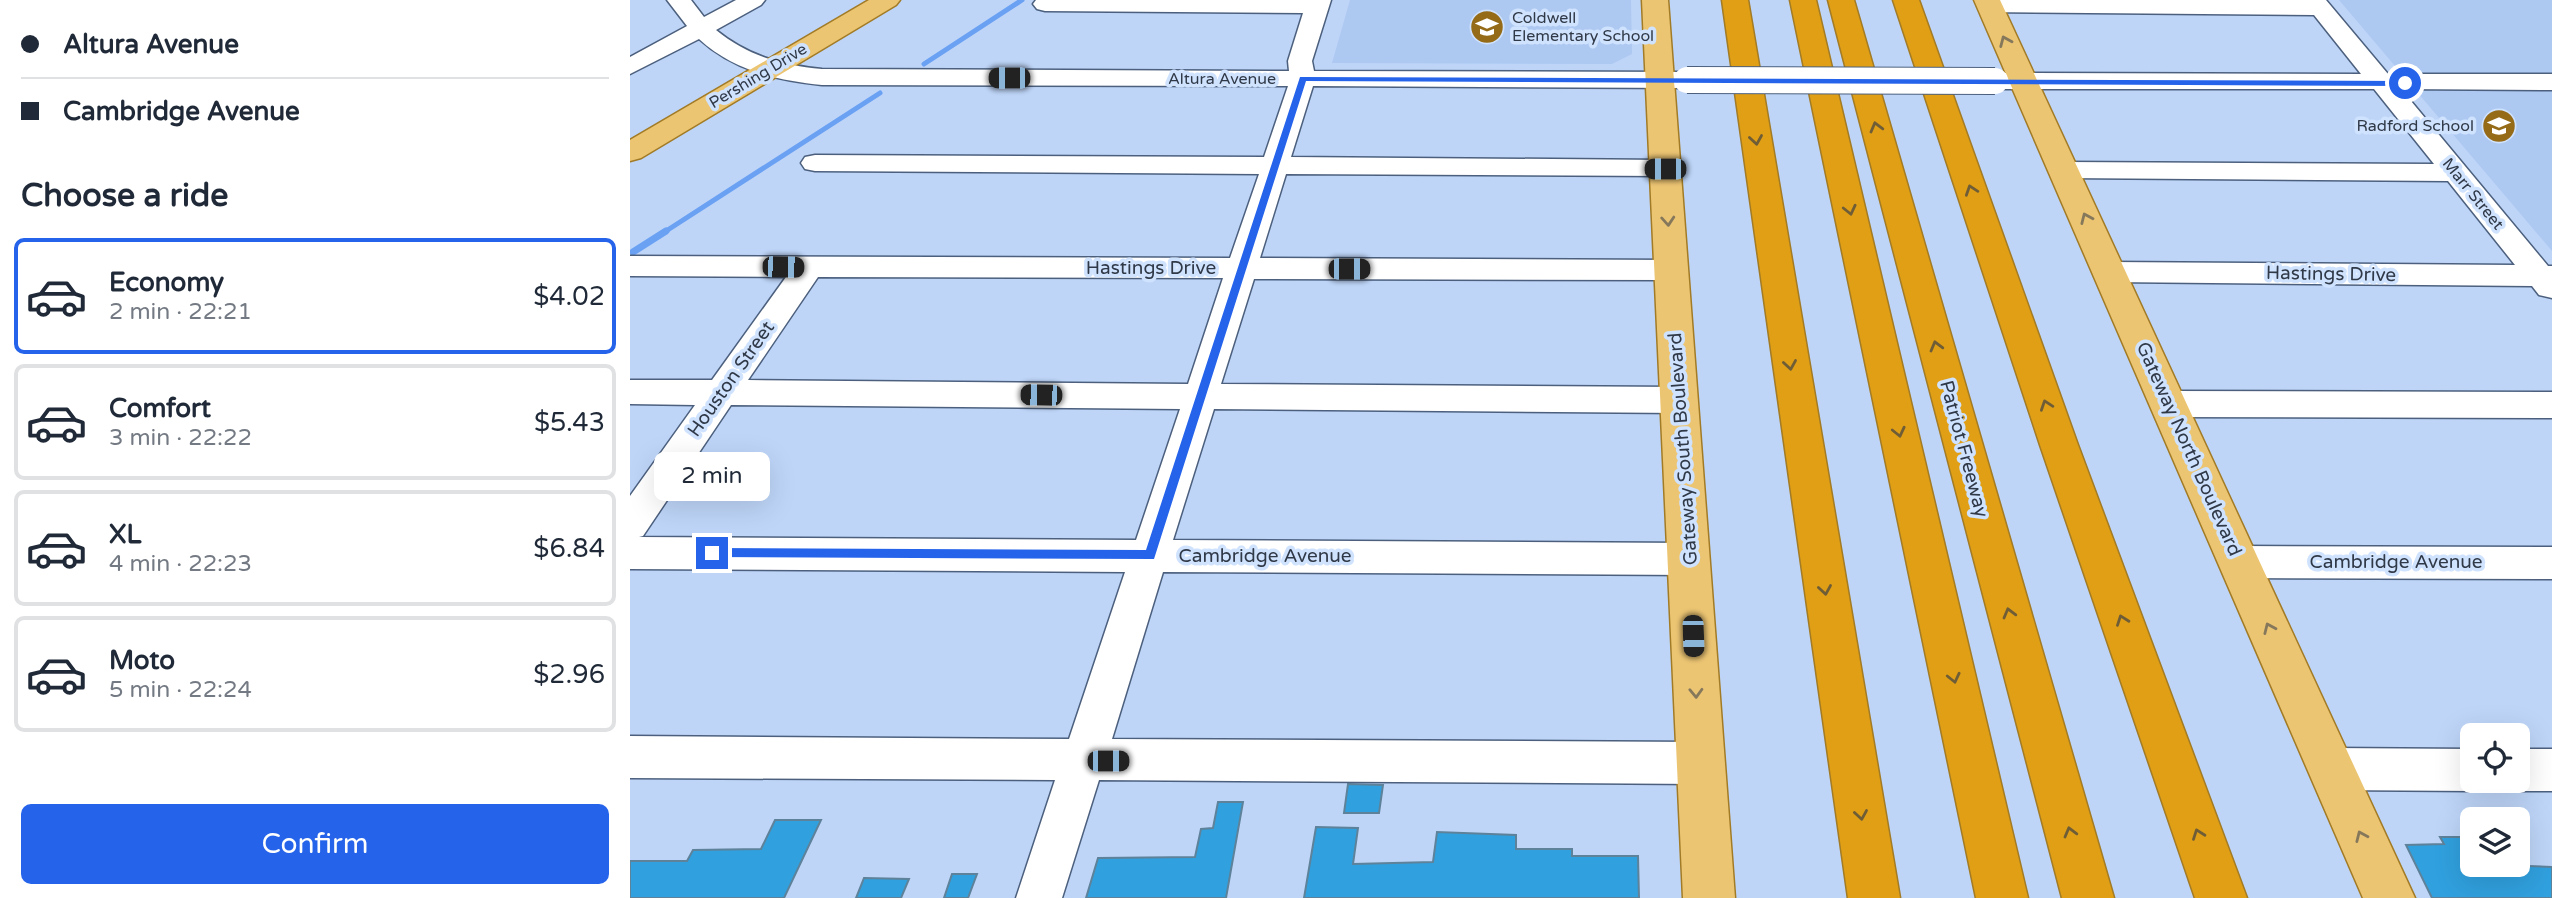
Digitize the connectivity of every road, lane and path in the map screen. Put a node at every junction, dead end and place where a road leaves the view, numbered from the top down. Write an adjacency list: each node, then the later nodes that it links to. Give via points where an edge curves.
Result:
1 (679, 0): 13 (street, Altura Avenue)
2 (753, 0): 13 (street)
3 (887, 0): 15 (main road, Pershing Drive)
4 (1655, 0): 17 (main road, Gateway South Boulevard)
5 (1735, 0): 54 (highway, one-way to 54)
6 (1803, 0): 55 (highway, one-way to 55)
7 (1842, 0): 56 (highway, Patriot Freeway, one-way to 7)
8 (1906, 0): 57 (highway, one-way to 8)
9 (1318, 3): 11 (street); 16 (street, via 1300,61)
10 (1988, 3): 12 (street); 18 (main road, Gateway North Boulevard, one-way to 10)
11 (1045, 4)
12 (2317, 4): 20 (street, Marr Street)
13 (700, 29): 14 (street); 15 (street, Altura Avenue, via 730,55)
14 (630, 67)
15 (771, 68): 16 (street, Altura Avenue, via 822,77); 21 (main road, Pershing Drive)
16 (1303, 79): 17 (street, Altura Avenue); 23 (street)
17 (1673, 80): 18 (street, Altura Avenue, bridge); 24 (main road, Gateway South Boulevard)
18 (2009, 81): 20 (street, Altura Avenue); 25 (main road, Gateway North Boulevard)
19 (2552, 82): 20 (street, Altura Avenue)
20 (2381, 83): 26 (street, Marr Street)
21 (630, 152)
22 (815, 163): 23 (street)
23 (1275, 166): 24 (street); 29 (street)
24 (1665, 169): 30 (main road, Gateway South Boulevard, one-way to 30)
25 (2065, 170): 26 (street); 31 (main road, Gateway North Boulevard, one-way to 25)
26 (2455, 173): 32 (street, Marr Street)
27 (630, 266): 28 (street, Hastings Drive)
28 (808, 268): 29 (street, Hastings Drive); 34 (street, Houston Street)
29 (1242, 268): 30 (street, Hastings Drive); 35 (street)
30 (1672, 270): 36 (main road, Gateway South Boulevard)
31 (2110, 272): 32 (street, Hastings Drive); 37 (main road, Gateway North Boulevard)
32 (2548, 281)
33 (630, 392): 34 (street)
34 (723, 393): 35 (street); 39 (street, Houston Street)
35 (1200, 397): 36 (street); 41 (street)
36 (1680, 400): 42 (main road, Gateway South Boulevard)
37 (2169, 404): 38 (street); 43 (main road, Gateway North Boulevard)
38 (2552, 405)
39 (630, 525)
40 (630, 553): 41 (street, Cambridge Avenue)
41 (1150, 555): 42 (street, Cambridge Avenue); 46 (street)
42 (1690, 559): 47 (main road, Gateway South Boulevard, one-way to 47)
43 (2239, 562): 44 (street, Cambridge Avenue); 48 (main road, Gateway North Boulevard, one-way to 43)
44 (2552, 563)
45 (630, 757): 46 (street)
46 (1082, 761): 47 (street); 52 (street)
47 (1699, 763): 53 (main road, Gateway South Boulevard)
48 (2332, 769): 49 (street); 58 (main road, Gateway North Boulevard, one-way to 48)
49 (2460, 770)
50 (2530, 770): 51 (street)
51 (2552, 770)
52 (1039, 898)
53 (1709, 898)
54 (1874, 898)
55 (2003, 898)
56 (2088, 898)
57 (2221, 898)
58 (2389, 898)

